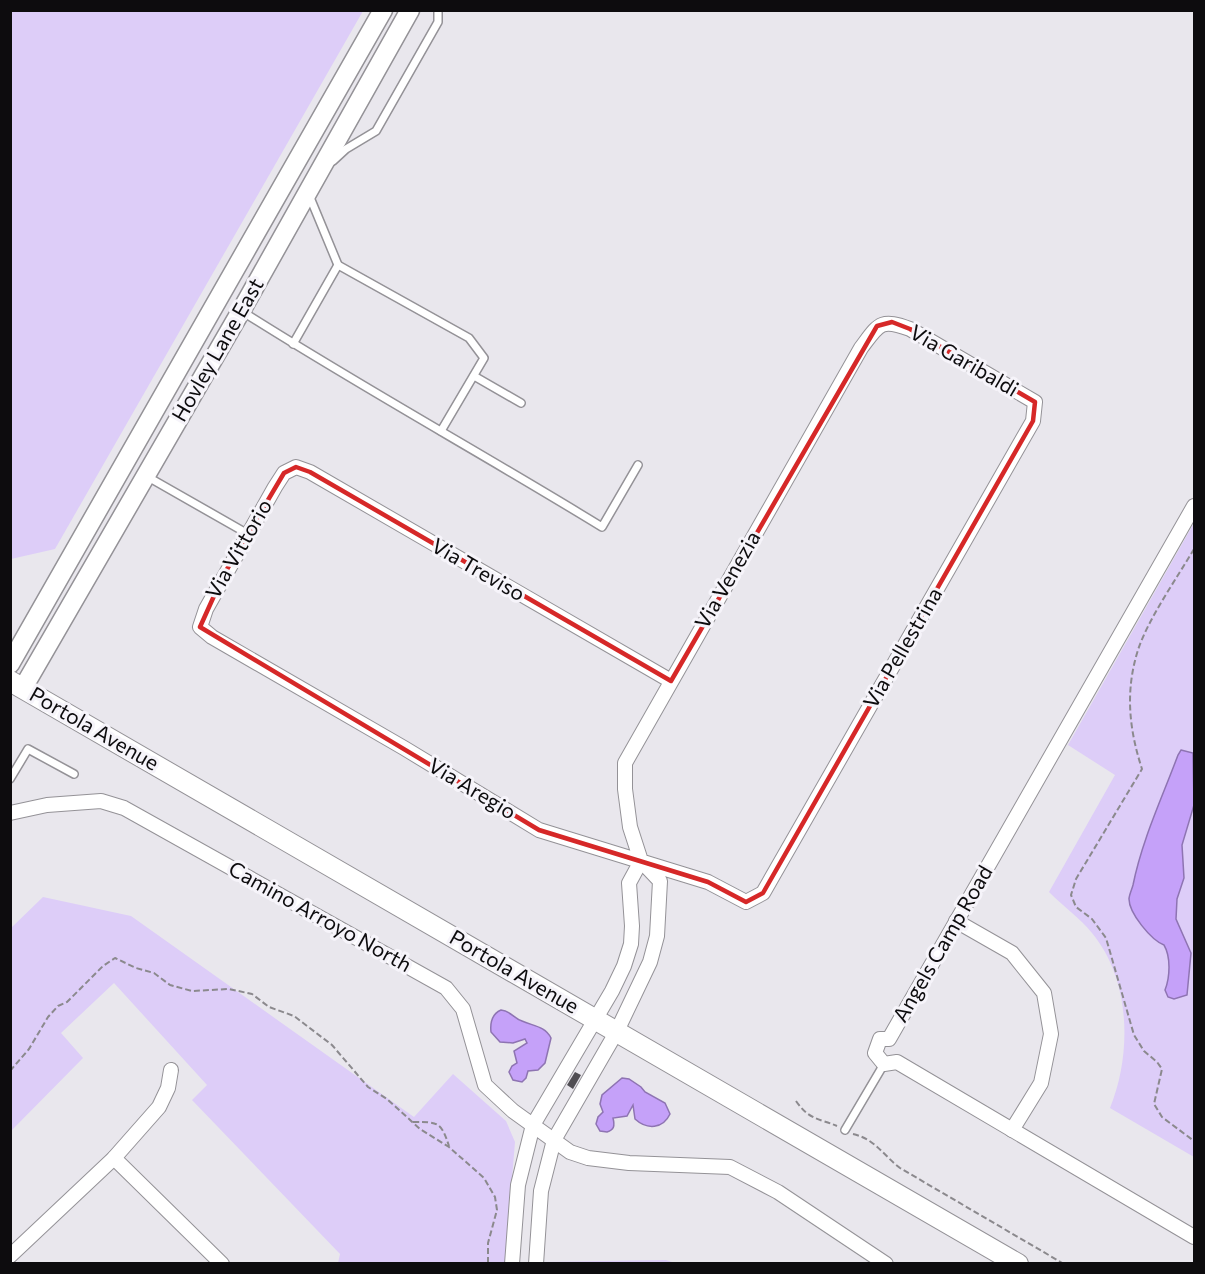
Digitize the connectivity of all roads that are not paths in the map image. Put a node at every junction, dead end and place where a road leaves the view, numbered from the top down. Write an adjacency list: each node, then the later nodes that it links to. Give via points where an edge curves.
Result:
1 (383, 10): 6 (street, Hovley Lane East)
2 (410, 10): 4 (street, Hovley Lane East)
3 (438, 10): 4 (lane, via 438,22 376,131 346,149)
4 (318, 175): 5 (street, Hovley Lane East)
5 (308, 192): 7 (lane); 8 (street, Hovley Lane East)
6 (277, 196): 8 (street, via 231,295 233,304); 21 (street, Hovley Lane East)
7 (338, 265): 10 (lane); 11 (lane, via 469,338 484,358)
8 (241, 311): 10 (lane); 17 (street, Hovley Lane East)
9 (892, 322): 12 (street, Via Garibaldi, via 910,328); 22 (street, Via Venezia, via 877,326 861,348)
10 (293, 344): 14 (lane)
11 (474, 376): 13 (lane); 14 (lane)
12 (1035, 402): 28 (street, Via Pellestrina, via 1034,421)
13 (521, 403)
14 (441, 431): 15 (lane, via 602,527)
15 (638, 465)
16 (284, 473): 19 (street, Via Vittorio); 22 (street, Via Treviso, via 296,466 309,472)
17 (145, 476): 19 (lane); 23 (street, Hovley Lane East)
18 (1194, 506): 29 (street, Angels Camp Road)
19 (248, 534): 20 (street, Via Vittorio)
20 (200, 627): 27 (street, Via Aregio, via 539,830)
21 (10, 664)
22 (671, 681): 27 (street, Via Venezia, via 625,764 630,827)
23 (17, 684): 30 (main road, Portola Avenue)
24 (74, 774): 25 (lane, via 28,749)
25 (10, 779)
26 (10, 813): 34 (street, Camino Arroyo North, via 100,801 124,808 446,988 463,1009 485,1084)
27 (640, 861): 28 (street, Via Aregio, via 708,882 746,902); 30 (street, via 629,883 631,944 624,966); 31 (street, Via Venezia, via 660,881 657,936 650,962)
28 (763, 892)
29 (956, 921): 32 (street, Angels Camp Road, via 889,1039 880,1039 875,1053); 36 (street, via 1012,953 1044,993 1051,1034 1041,1083)
30 (595, 1019): 31 (main road, Portola Avenue); 34 (street)
31 (617, 1031): 37 (street, Via Venezia); 45 (main road, Portola Avenue)
32 (884, 1064): 35 (lane); 36 (street, via 897,1062)
33 (171, 1070): 38 (street, via 159,1107)
34 (532, 1125): 37 (street, Camino Arroyo North); 42 (street, via 518,1185)
35 (845, 1130)
36 (1012, 1130): 39 (street)
37 (554, 1140): 43 (street, Via Venezia, via 541,1191); 44 (street, Camino Arroyo North, via 570,1152 588,1158 729,1167 778,1192)
38 (114, 1158): 40 (street); 41 (street)
39 (1194, 1237)
40 (10, 1256)
41 (222, 1263)
42 (512, 1263)
43 (536, 1263)
44 (886, 1263)
45 (1018, 1263)

